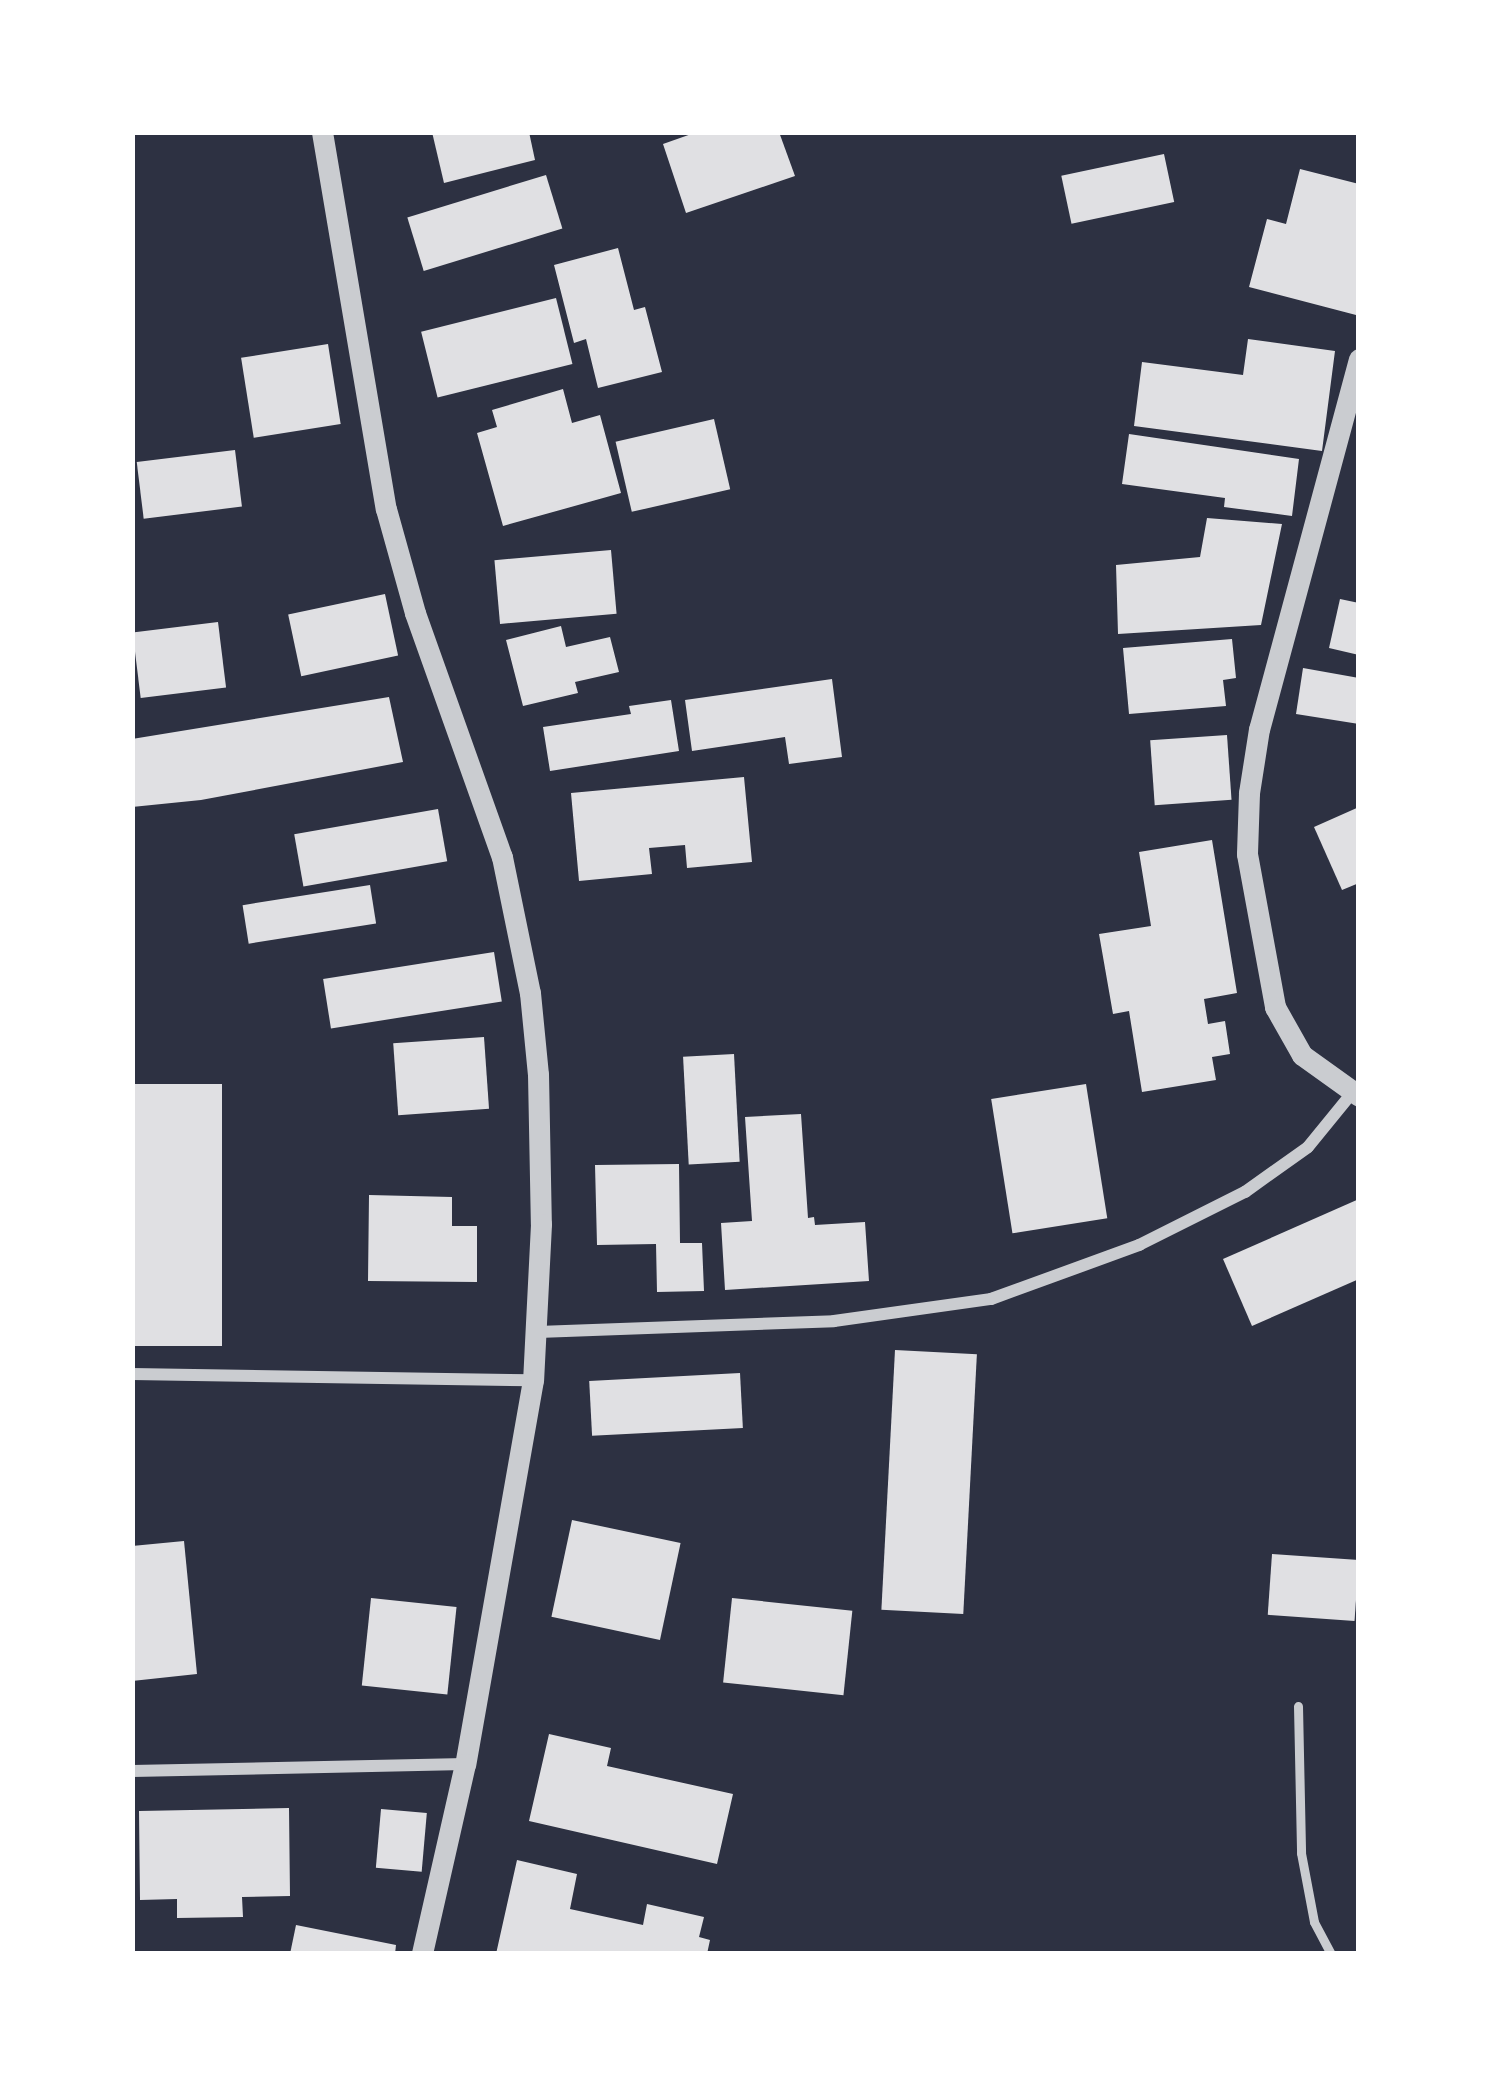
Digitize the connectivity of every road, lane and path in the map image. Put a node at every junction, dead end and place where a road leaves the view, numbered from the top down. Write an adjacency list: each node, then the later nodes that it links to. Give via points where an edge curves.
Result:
1 (322, 132): 4 (street, via 386,509 520,932 542,1149)
2 (1359, 358): 3 (street, via 1259,729 1247,854 1276,1007 1302,1054)
3 (1355, 1094): 4 (street, via 1308,1147 1245,1192 1139,1244 992,1299 834,1322)
4 (538, 1332): 6 (street)
5 (132, 1374): 6 (street)
6 (533, 1380): 8 (street)
7 (1298, 1706): 11 (lane, via 1300,1853 1314,1922)
8 (465, 1764): 9 (street); 10 (street)
9 (132, 1771)
10 (422, 1954)
11 (1331, 1954)

